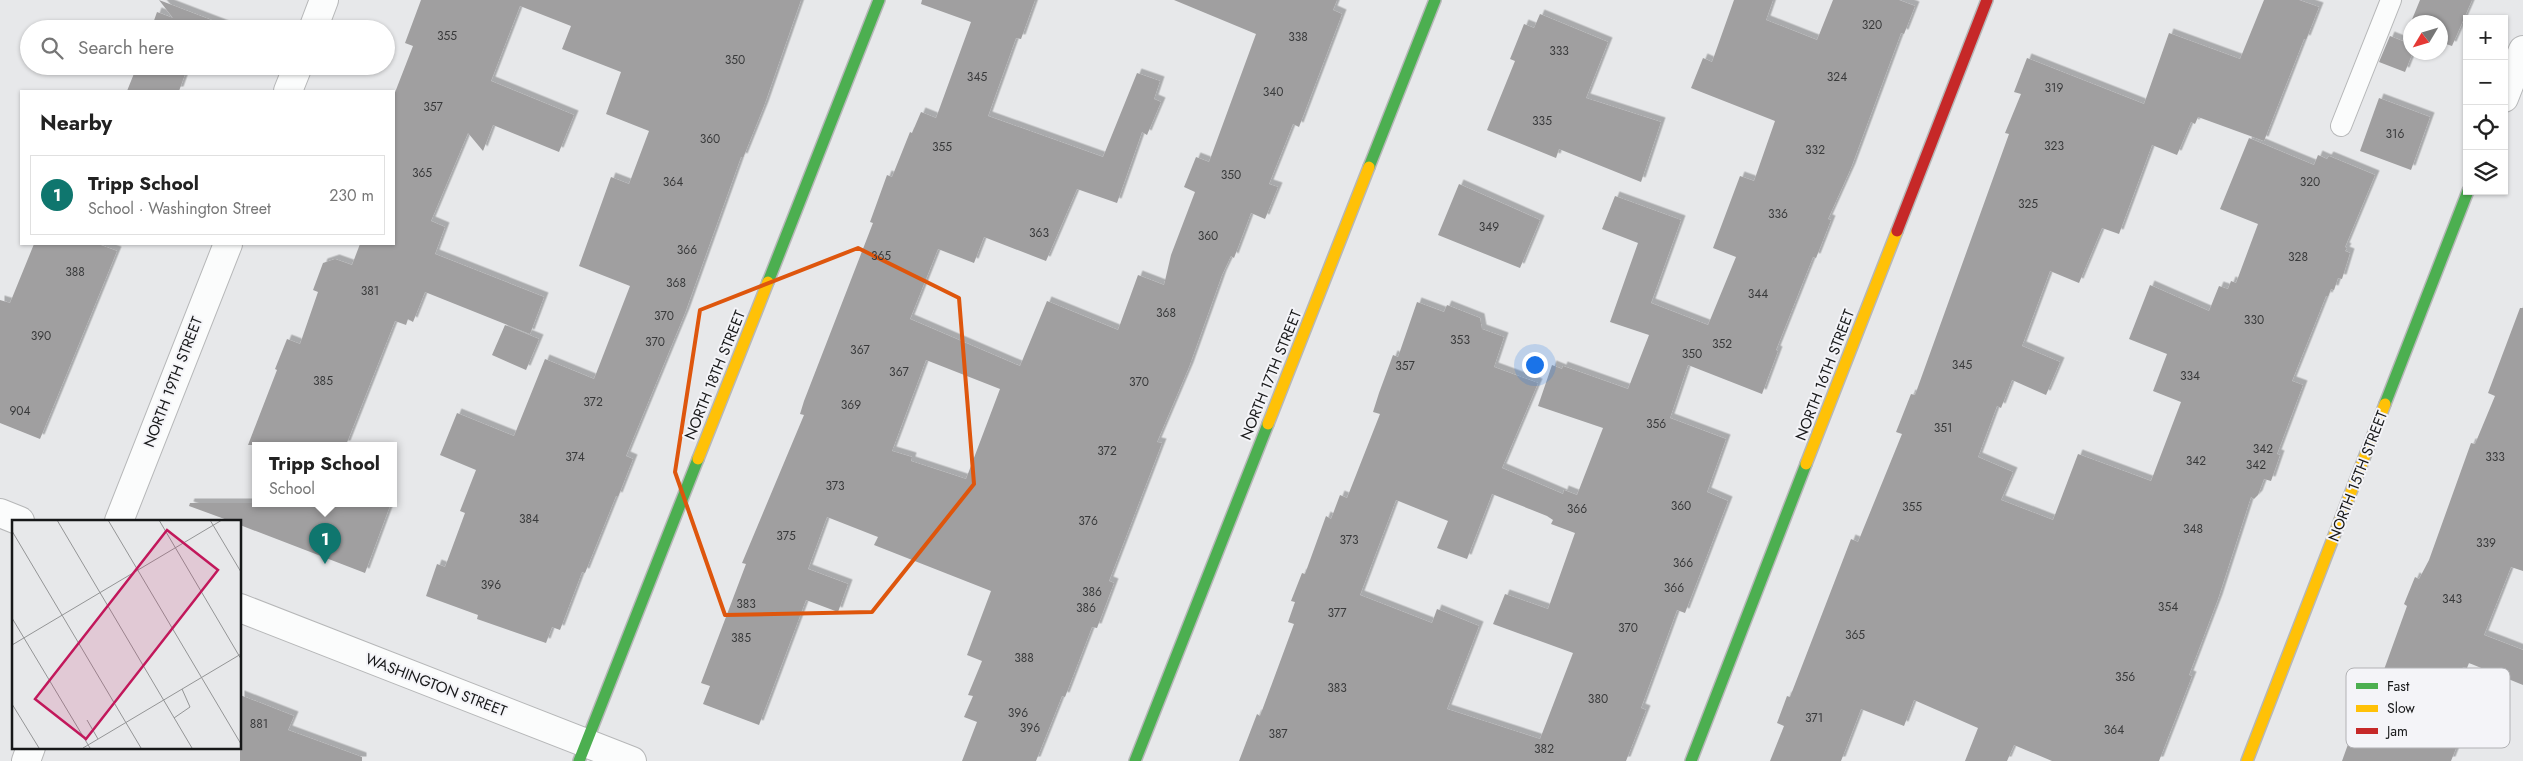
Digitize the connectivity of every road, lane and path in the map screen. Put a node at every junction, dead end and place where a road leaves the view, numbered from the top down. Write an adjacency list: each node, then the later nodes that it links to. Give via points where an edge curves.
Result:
1 (324, 0): 6 (street)
2 (879, 0): 19 (street, NORTH 18TH STREET)
3 (1435, 0): 22 (street, NORTH 17TH STREET)
4 (1987, 0): 23 (street, NORTH 16TH STREET)
5 (2391, 0): 11 (lane)
6 (316, 20)
7 (2523, 50): 9 (street)
8 (294, 75): 10 (street)
9 (2508, 88)
10 (288, 90)
11 (2341, 126)
12 (2466, 195): 24 (street, NORTH 15TH STREET)
13 (228, 245): 16 (street, NORTH 19TH STREET)
14 (0, 513): 15 (street)
15 (18, 520)
16 (119, 520)
17 (241, 608): 19 (street, WASHINGTON STREET)
18 (31, 748): 20 (street)
19 (582, 752): 21 (street, WASHINGTON STREET)
20 (26, 761)
21 (632, 761)
22 (1135, 761)
23 (1691, 761)
24 (2247, 761)

